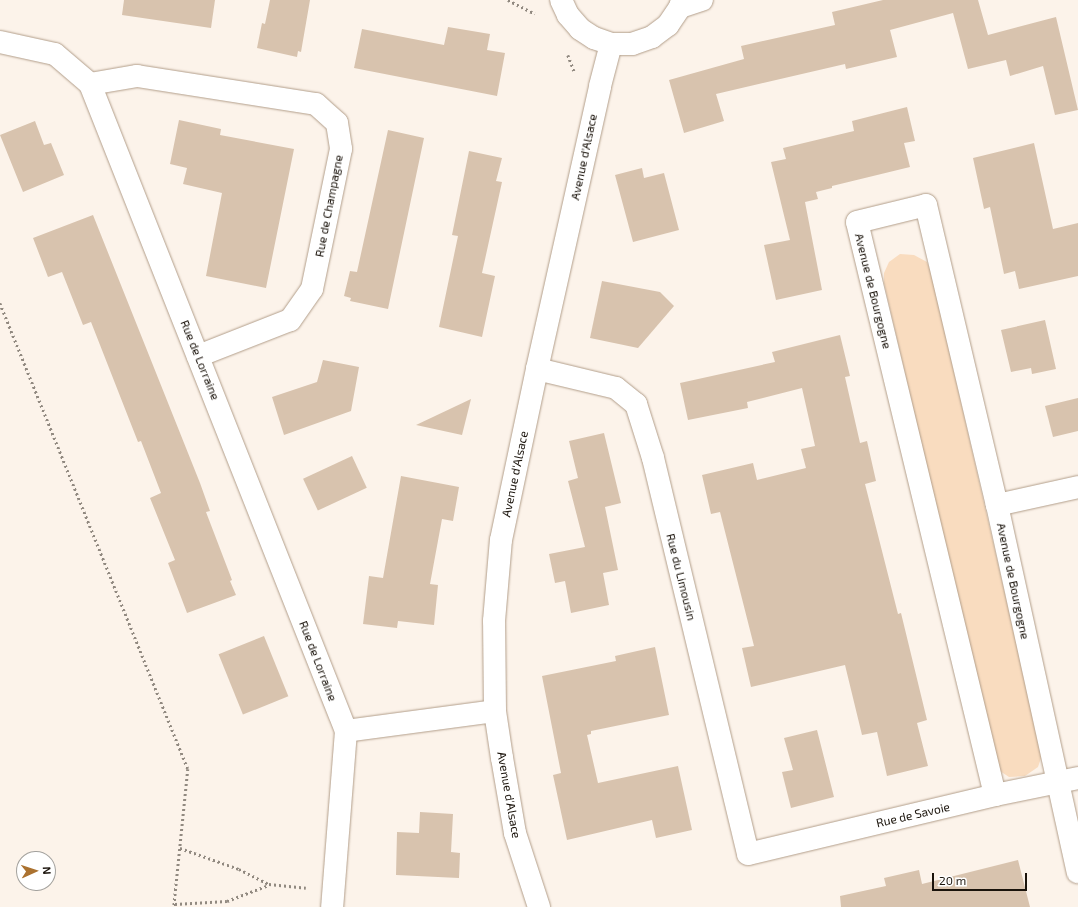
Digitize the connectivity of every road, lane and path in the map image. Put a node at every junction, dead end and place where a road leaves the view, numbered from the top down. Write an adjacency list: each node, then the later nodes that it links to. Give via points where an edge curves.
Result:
1 (562, 0): 5 (street, via 568,15 580,28 594,38)
2 (702, 0): 3 (street)
3 (681, 4): 5 (street, via 668,25 652,37 632,44)
4 (0, 42): 6 (street, Rue de Lorraine, via 55,54)
5 (611, 44): 9 (street, Avenue d'Alsace)
6 (90, 84): 8 (street, Rue de Lorraine); 8 (street, Rue de Champagne, via 137,76 316,104 337,123 340,149 312,290 290,320)
7 (0, 303): 16 (path, via 188,768)
8 (198, 356): 13 (street, Rue de Lorraine)
9 (537, 369): 12 (street, Avenue d'Alsace, via 501,540 494,621); 17 (street, Rue du Limousin, via 616,388 636,404 653,458)
10 (1078, 487): 11 (street)
11 (997, 505): 14 (street, Avenue de Bourgogne); 15 (street, Avenue de Bourgogne, via 926,206 856,222)
12 (495, 711): 13 (street); 22 (street, Avenue d'Alsace, via 515,833)
13 (346, 731): 20 (street, Rue de Lorraine)
14 (1068, 781): 15 (street, Rue de Savoie); 18 (street, Avenue de Bourgogne)
15 (995, 795): 17 (street, Rue de Savoie)
16 (180, 848): 19 (path); 21 (path)
17 (748, 854)
18 (1078, 872)
19 (269, 884): 20 (path); 21 (path, via 227,901)
20 (333, 899)
21 (174, 905)
22 (539, 907)

